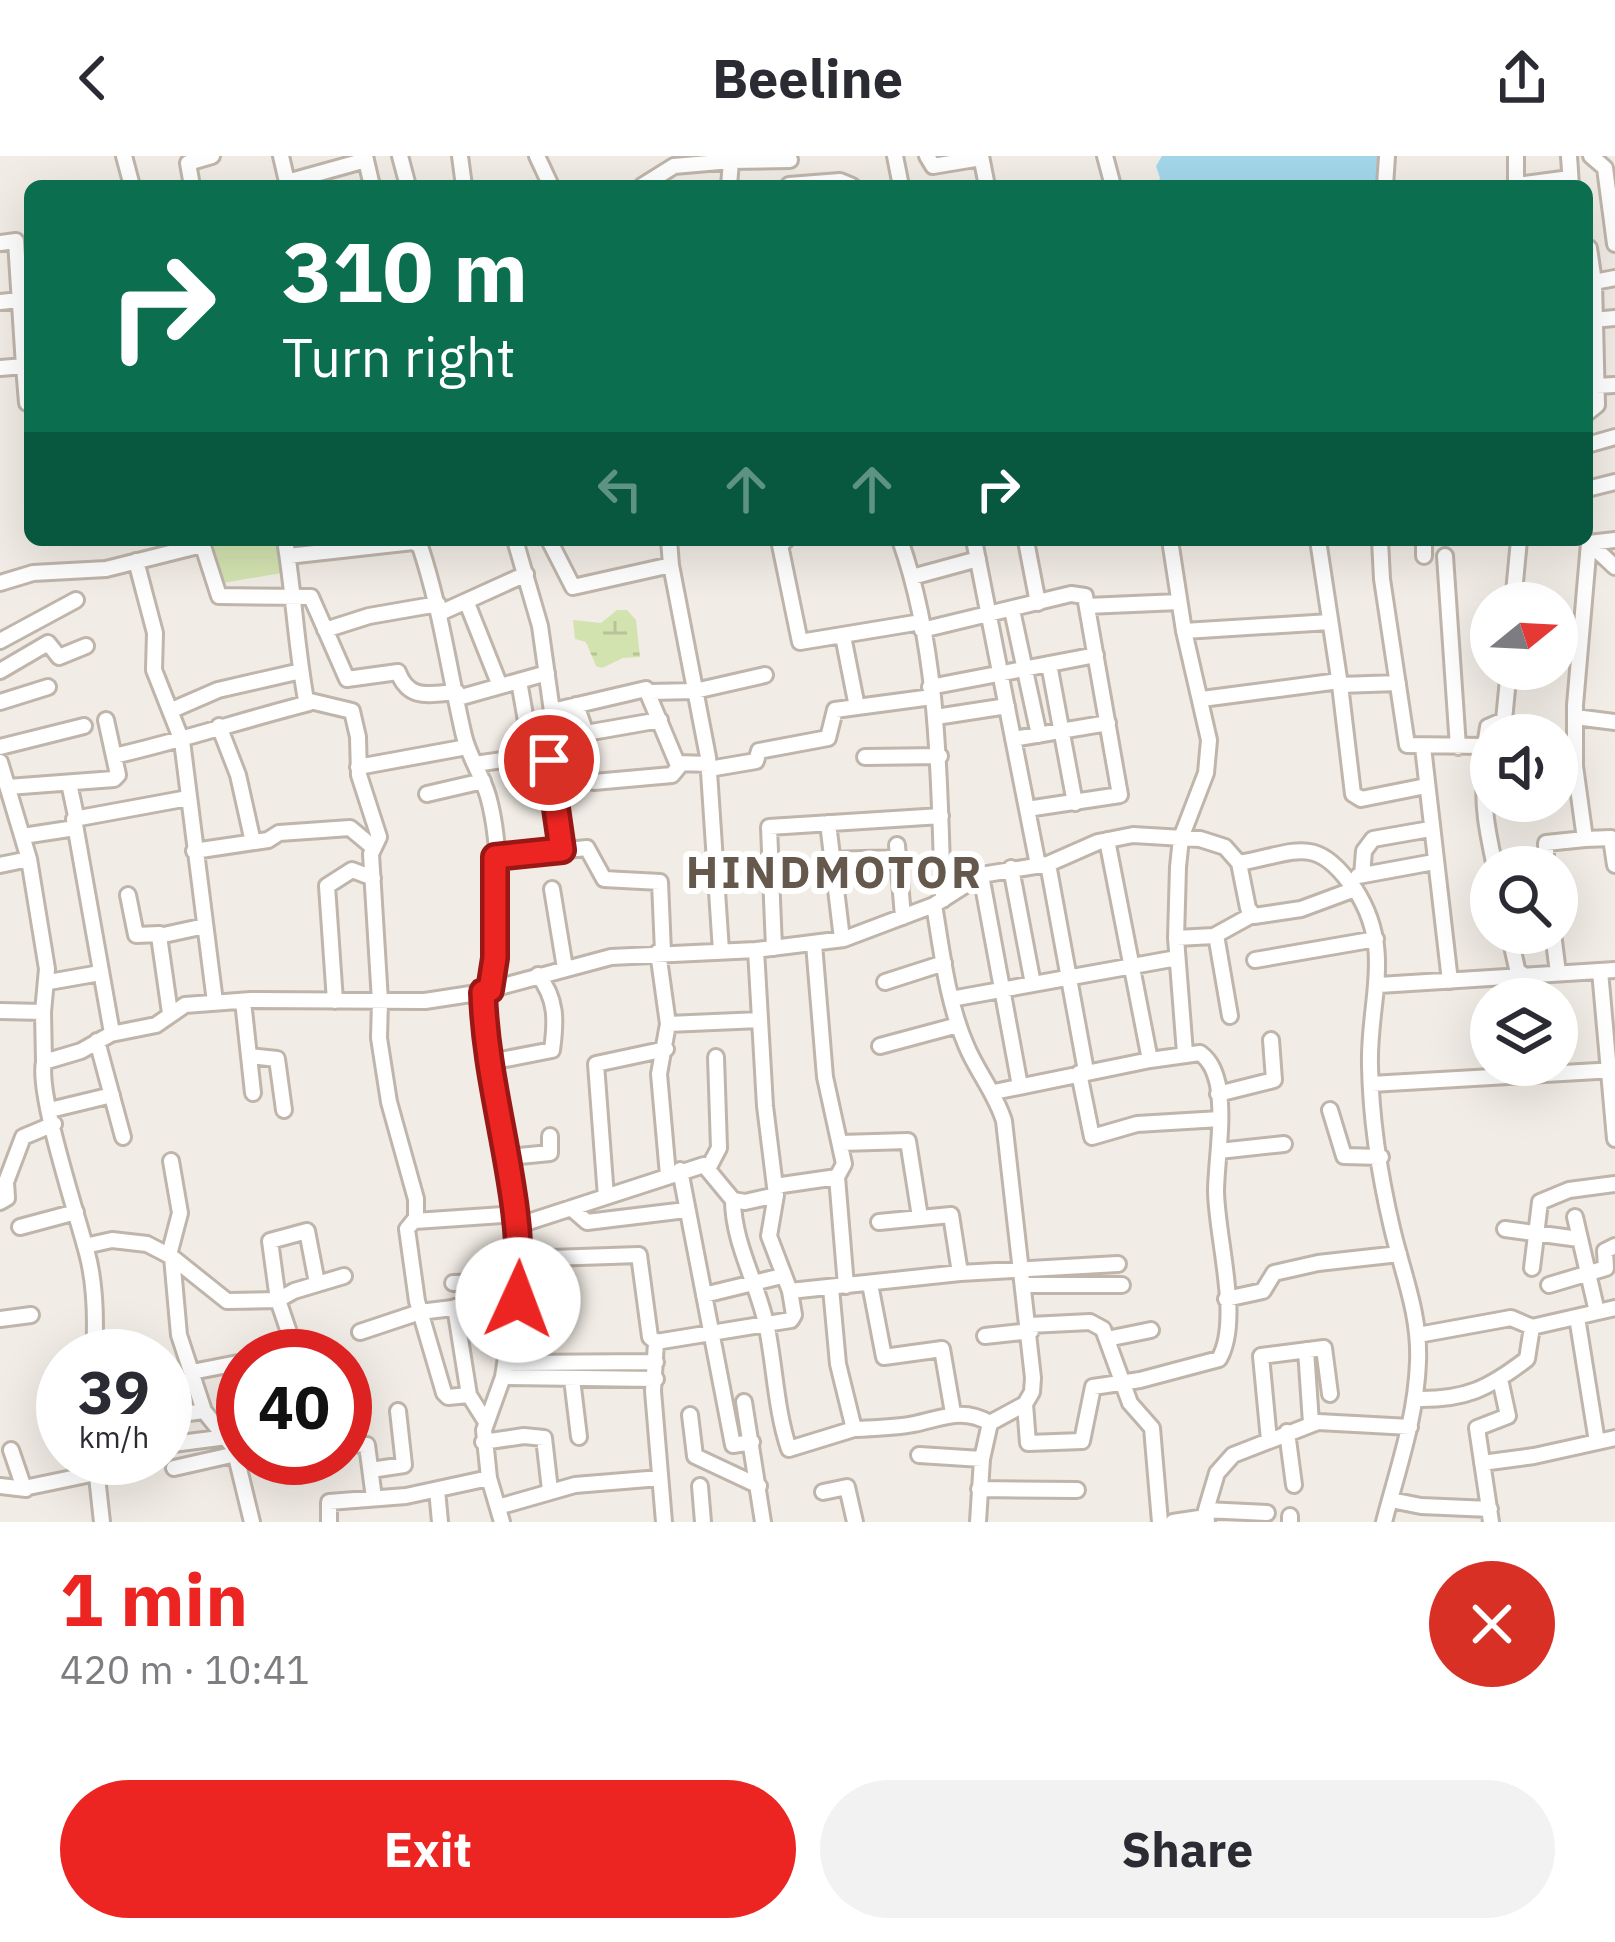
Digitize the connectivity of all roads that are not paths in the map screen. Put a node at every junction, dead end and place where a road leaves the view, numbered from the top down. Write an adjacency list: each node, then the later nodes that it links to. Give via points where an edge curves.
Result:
1 (212, 156): 8 (street, via 188,163)
2 (927, 156): 4 (street, via 933,166)
3 (1591, 156): 13 (street, via 1605,167)
4 (981, 157)
5 (366, 158): 9 (street)
6 (790, 158): 7 (street)
7 (731, 161): 10 (street, via 674,166); 11 (street)
8 (192, 180)
9 (300, 180)
10 (652, 180)
11 (729, 180)
12 (15, 241): 17 (street)
13 (1615, 243)
14 (1593, 276): 16 (street)
15 (1615, 278): 16 (street)
16 (1594, 282): 20 (street)
17 (19, 300): 18 (street); 21 (street)
18 (0, 302)
19 (1615, 318): 20 (street)
20 (1593, 320): 23 (street)
21 (24, 341)
22 (1615, 385): 23 (street)
23 (1597, 386): 24 (street)
24 (1593, 408)
25 (203, 546): 52 (street, via 219,596)
26 (330, 546): 42 (street)
27 (418, 546): 58 (street)
28 (517, 546): 48 (street)
29 (552, 546): 46 (street, via 573,587)
30 (669, 546): 46 (street)
31 (780, 546): 65 (street, via 799,641)
32 (902, 546): 49 (street)
33 (975, 546): 44 (street)
34 (1027, 546): 56 (street)
35 (1171, 546): 54 (street)
36 (1319, 546): 61 (street)
37 (1380, 546): 78 (street)
38 (1518, 546): 50 (street)
39 (1588, 546): 93 (street)
40 (1592, 546): 47 (street)
41 (157, 548): 45 (street)
42 (287, 548): 52 (street)
43 (1444, 556): 109 (street)
44 (978, 559): 49 (street); 60 (street)
45 (136, 562): 51 (street); 91 (street, via 155,633 153,664)
46 (671, 565): 81 (street)
47 (1615, 568)
48 (526, 574): 55 (street); 73 (street)
49 (912, 577): 62 (street)
50 (1515, 582)
51 (0, 583)
52 (296, 598): 63 (street, via 311,597); 72 (street)
53 (76, 600): 66 (street)
54 (1180, 602): 57 (street); 64 (street)
55 (467, 603): 58 (street); 79 (street)
56 (1038, 603): 57 (street, via 1079,593); 59 (street)
57 (1087, 606): 68 (street)
58 (439, 609): 63 (street); 84 (street)
59 (1012, 610): 60 (street); 70 (street)
60 (989, 616): 62 (street); 74 (street)
61 (1330, 622): 64 (street); 77 (street)
62 (921, 626): 65 (street); 83 (street)
63 (325, 630): 84 (street, via 349,680 398,672 414,694)
64 (1184, 631): 85 (street)
65 (843, 636): 89 (street)
66 (0, 641)
67 (86, 646): 71 (street, via 59,657 47,643)
68 (1096, 655): 69 (street); 99 (street)
69 (1049, 664): 70 (street); 102 (street)
70 (1027, 669): 74 (street); 103 (street)
71 (0, 671)
72 (301, 671): 87 (street); 91 (street)
73 (547, 673): 76 (street); 92 (street)
74 (1000, 674): 83 (street); 90 (street)
75 (766, 675): 81 (street)
76 (519, 681): 79 (street); 112 (street)
77 (1340, 683): 78 (street); 85 (street); 124 (street, via 1353,794)
78 (1398, 683): 108 (street, via 1406,743)
79 (500, 686): 84 (street)
80 (48, 687): 86 (street)
81 (695, 691): 82 (street); 118 (street)
82 (649, 692): 88 (street); 97 (street)
83 (931, 692): 89 (street); 94 (street)
84 (458, 695): 107 (street)
85 (1202, 699): 135 (street, via 1206,773)
86 (0, 702)
87 (309, 703): 101 (street); 119 (street, via 352,710)
88 (576, 705): 92 (street); 97 (street, via 584,733)
89 (857, 706): 118 (street, via 835,710 828,738)
90 (1007, 706): 94 (street); 104 (street)
91 (172, 710): 105 (street)
92 (552, 711): 111 (street)
93 (1575, 714)
94 (936, 717): 114 (street)
95 (1578, 717): 98 (street)
96 (106, 720): 113 (street)
97 (660, 720): 117 (street)
98 (1615, 722)
99 (1108, 723): 102 (street); 128 (street, via 1120,795)
100 (84, 725): 106 (street)
101 (219, 726): 105 (street); 139 (street)
102 (1061, 731): 103 (street); 128 (street)
103 (1039, 735): 104 (street)
104 (1013, 739): 129 (street)
105 (182, 741): 113 (street); 127 (street)
106 (0, 747)
107 (467, 747): 116 (street); 119 (street)
108 (1423, 747): 109 (street); 124 (street)
109 (1458, 747): 110 (street)
110 (1470, 747)
111 (557, 752): 112 (street); 142 (street, via 549,761)
112 (532, 755): 116 (street)
113 (114, 756): 123 (street, via 114,779)
114 (940, 756): 115 (street); 130 (street)
115 (865, 757)
116 (475, 764): 121 (street)
117 (681, 764): 118 (street); 122 (street, via 672,775)
118 (709, 766): 170 (street)
119 (358, 767): 141 (street, via 377,825)
120 (3, 775): 123 (street); 134 (street)
121 (482, 781): 126 (street); 144 (street)
122 (594, 782)
123 (69, 783): 131 (street)
124 (1426, 786): 133 (street)
125 (1578, 788): 136 (street)
126 (427, 794)
127 (188, 798): 131 (street); 143 (street)
128 (1076, 803): 129 (street)
129 (1027, 809): 149 (street)
130 (941, 816): 132 (street); 158 (street)
131 (76, 822): 134 (street); 180 (street)
132 (828, 823): 146 (street); 168 (street, via 770,827)
133 (1430, 829): 148 (street); 155 (street, via 1370,842)
134 (23, 836): 145 (street)
135 (1181, 838): 137 (street); 147 (street, via 1214,842); 164 (street)
136 (1585, 839): 138 (street); 140 (street)
137 (1107, 840): 149 (street); 177 (street)
138 (1614, 840): 150 (street)
139 (253, 842): 141 (street, via 353,828); 143 (street)
140 (1546, 846)
141 (374, 848): 154 (street)
142 (562, 850): 144 (street); 171 (street, via 590,850 608,880 659,882)
143 (194, 851): 161 (street)
144 (495, 857): 192 (street, via 495,958)
145 (29, 859): 151 (street); 187 (street)
146 (829, 860): 160 (street, via 897,851); 165 (street)
147 (1239, 862): 155 (street, via 1308,850); 159 (street)
148 (1434, 862): 155 (street); 186 (street)
149 (1043, 864): 152 (street); 184 (street)
150 (1615, 865)
151 (0, 866)
152 (1011, 868): 153 (street); 189 (street)
153 (980, 874): 158 (street); 191 (street)
154 (373, 878): 195 (street, via 352,870 326,887); 196 (street)
155 (1354, 881): 159 (street, via 1301,909); 166 (street)
156 (552, 889): 178 (street)
157 (128, 895): 162 (street, via 136,934)
158 (938, 903): 160 (street); 176 (street)
159 (1252, 915): 163 (street)
160 (903, 917): 165 (street)
161 (205, 926): 162 (street); 197 (street)
162 (160, 934): 200 (street)
163 (1216, 935): 164 (street); 201 (street)
164 (1176, 938): 174 (street)
165 (842, 939): 167 (street)
166 (1376, 939): 175 (street); 190 (street)
167 (814, 944): 168 (street); 233 (street, via 825,1077)
168 (774, 948): 169 (street)
169 (756, 950): 170 (street); 202 (street)
170 (722, 951): 171 (street)
171 (661, 952): 178 (street); 203 (street)
172 (1515, 954): 181 (street)
173 (1556, 954): 182 (street)
174 (1177, 958): 177 (street); 209 (street)
175 (1255, 961)
176 (944, 963): 188 (street); 193 (street)
177 (1131, 967): 184 (street); 212 (street)
178 (566, 968): 183 (street)
179 (1607, 970): 182 (street); 216 (street)
180 (100, 973): 187 (street); 205 (street)
181 (1520, 973): 182 (street); 185 (street); 186 (street)
182 (1558, 973)
183 (538, 975): 192 (street); 214 (street, via 554,1004 552,1050)
184 (1066, 978): 189 (street); 217 (street)
185 (1520, 978)
186 (1450, 981): 190 (street)
187 (49, 982): 199 (street)
188 (885, 982)
189 (1033, 984): 191 (street)
190 (1379, 985): 219 (street)
191 (1001, 989): 193 (street); 220 (street)
192 (487, 991): 196 (street); 214 (street)
193 (951, 999): 204 (street)
194 (243, 1000): 195 (street); 197 (street); 210 (street)
195 (335, 1001): 196 (street)
196 (380, 1001): 253 (street, via 379,1038)
197 (215, 1002): 200 (street)
198 (0, 1011): 199 (street)
199 (43, 1012): 213 (street)
200 (170, 1013): 205 (street)
201 (1230, 1016)
202 (760, 1020): 203 (street); 243 (street)
203 (668, 1024): 208 (street)
204 (958, 1025): 207 (street); 221 (street)
205 (105, 1037): 213 (street); 224 (street)
206 (1271, 1040): 223 (street, via 1274,1080)
207 (880, 1046)
208 (666, 1049): 240 (street, via 659,1074); 244 (street, via 596,1064)
209 (1186, 1053): 212 (street); 223 (street, via 1208,1059)
210 (249, 1057): 222 (street); 225 (street, via 277,1059)
211 (716, 1057): 239 (street, via 719,1148)
212 (1150, 1060): 217 (street)
213 (44, 1062): 227 (street)
214 (490, 1062): 236 (street)
215 (1578, 1071): 216 (street)
216 (1613, 1071): 229 (street)
217 (1082, 1072): 220 (street); 228 (street, via 1092,1137 1137,1124)
218 (1470, 1075): 219 (street)
219 (1371, 1084): 237 (street)
220 (1020, 1086): 221 (street)
221 (994, 1092): 270 (street)
222 (253, 1094)
223 (1219, 1094): 228 (street)
224 (112, 1095): 227 (street); 231 (street)
225 (284, 1110)
226 (1330, 1110): 237 (street, via 1343,1156)
227 (52, 1117): 246 (street, via 23,1137); 249 (street)
228 (1220, 1119): 235 (street)
229 (1615, 1121): 232 (street)
230 (550, 1136): 236 (street, via 550,1153)
231 (123, 1137)
232 (1615, 1139)
233 (841, 1143): 241 (street); 250 (street, via 908,1141)
234 (1284, 1144): 235 (street)
235 (1219, 1151): 281 (street)
236 (509, 1156): 252 (street)
237 (1381, 1157): 261 (street)
238 (171, 1162): 262 (street, via 180,1213)
239 (709, 1167): 240 (street); 245 (street)
240 (674, 1173): 244 (street); 248 (street)
241 (837, 1177): 243 (street); 278 (street)
242 (1615, 1184): 257 (street, via 1542,1201)
243 (776, 1191): 245 (street); 269 (street, via 769,1231)
244 (606, 1197): 247 (street)
245 (733, 1200): 274 (street)
246 (0, 1202)
247 (571, 1208): 248 (street, via 587,1222); 252 (street)
248 (686, 1210): 280 (street)
249 (76, 1213): 255 (street); 259 (street)
250 (920, 1217): 254 (street); 266 (street, via 953,1216)
251 (1575, 1217): 258 (street)
252 (518, 1219): 253 (street); 263 (street)
253 (415, 1221): 286 (street, via 407,1228)
254 (879, 1222)
255 (20, 1227)
256 (1505, 1229): 257 (street)
257 (1536, 1234): 258 (street); 265 (street)
258 (1580, 1239): 267 (street)
259 (85, 1246): 262 (street, via 147,1244); 294 (street)
260 (1615, 1246): 267 (street, via 1605,1251 1606,1268)
261 (1399, 1254): 281 (street, via 1273,1273 1263,1291); 300 (street)
262 (171, 1256): 282 (street, via 227,1301); 295 (street)
263 (521, 1258): 271 (street); 303 (street, via 638,1254)
264 (1118, 1264): 270 (street)
265 (1532, 1268)
266 (960, 1273): 270 (street); 275 (street)
267 (1586, 1274): 277 (street); 287 (street)
268 (344, 1276): 272 (street)
269 (782, 1276): 274 (street); 279 (street)
270 (1024, 1276): 276 (street); 293 (street)
271 (519, 1280): 273 (street); 283 (street)
272 (317, 1283): 282 (street); 282 (street, via 307,1231 272,1240)
273 (453, 1283)
274 (754, 1284): 280 (street); 291 (street)
275 (869, 1284): 278 (street); 321 (street, via 884,1357 942,1348)
276 (1122, 1285)
277 (1549, 1285)
278 (838, 1287): 279 (street); 328 (street, via 836,1347)
279 (790, 1291): 291 (street, via 793,1318)
280 (704, 1295): 299 (street)
281 (1226, 1299): 312 (street, via 1219,1359)
282 (278, 1300): 296 (street)
283 (518, 1300): 284 (street); 307 (street)
284 (455, 1307): 286 (street); 314 (street)
285 (1615, 1308): 287 (street)
286 (420, 1312): 297 (street); 314 (street, via 444,1393)
287 (1597, 1312): 289 (street)
288 (31, 1315): 290 (street)
289 (1577, 1316): 292 (street); 335 (street)
290 (0, 1318)
291 (767, 1324): 299 (street); 328 (street, via 788,1449)
292 (1532, 1327): 300 (street, via 1511,1318); 311 (street, via 1527,1359)
293 (1030, 1328): 301 (street); 302 (street, via 1094,1322); 317 (street, via 1034,1378)
294 (95, 1329)
295 (178, 1329)
296 (288, 1329)
297 (369, 1329)
298 (1151, 1330): 302 (street)
299 (710, 1333): 303 (street); 334 (street, via 733,1445)
300 (1418, 1335): 315 (street)
301 (985, 1336)
302 (1107, 1339): 312 (street)
303 (656, 1342): 305 (street)
304 (1306, 1350): 313 (street, via 1325,1349); 325 (street); 332 (street, via 1261,1356)
305 (656, 1361): 307 (street); 310 (street)
306 (216, 1367): 308 (street)
307 (504, 1370): 309 (street); 323 (street)
308 (192, 1372): 318 (street)
309 (572, 1379): 310 (street); 330 (street)
310 (656, 1379): 342 (street)
311 (1500, 1379): 315 (street, via 1458,1398); 339 (street, via 1508,1416 1477,1427)
312 (1124, 1383): 317 (street, via 1092,1388 1082,1441 1027,1442); 372 (street, via 1153,1432)
313 (1330, 1394)
314 (469, 1395): 323 (street)
315 (1416, 1399): 327 (street)
316 (744, 1402): 334 (street)
317 (1024, 1404): 324 (street)
318 (204, 1411): 320 (street); 326 (street)
319 (398, 1411): 340 (street, via 404,1465)
320 (192, 1413)
321 (953, 1413): 324 (street); 328 (street)
322 (690, 1415): 350 (street, via 695,1456)
323 (486, 1422): 333 (street)
324 (990, 1423): 338 (street)
325 (1311, 1423): 327 (street); 329 (street)
326 (216, 1425)
327 (1410, 1427): 358 (street)
328 (854, 1430)
329 (1287, 1432): 332 (street); 347 (street)
330 (579, 1438)
331 (1615, 1438): 335 (street)
332 (1268, 1440): 362 (street, via 1224,1462)
333 (483, 1442): 341 (street); 354 (street, via 544,1438)
334 (752, 1442): 350 (street)
335 (1597, 1442): 339 (street)
336 (11, 1450): 351 (street)
337 (919, 1455): 338 (street)
338 (982, 1459): 352 (street)
339 (1482, 1462): 361 (street)
340 (372, 1470)
341 (489, 1478): 353 (street); 359 (street)
342 (660, 1478): 354 (street); 367 (street)
343 (372, 1479): 357 (street)
344 (38, 1485): 351 (street)
345 (97, 1485): 363 (street)
346 (243, 1485): 364 (street)
347 (1294, 1485)
348 (0, 1486): 351 (street)
349 (700, 1486): 368 (street)
350 (759, 1486): 369 (street)
351 (26, 1489)
352 (980, 1489): 355 (street); 371 (street)
353 (437, 1490): 357 (street); 366 (street)
354 (550, 1490): 359 (street)
355 (1077, 1490)
356 (823, 1492): 370 (street, via 847,1487)
357 (374, 1498): 365 (street, via 327,1503)
358 (1391, 1500): 361 (street); 374 (street)
359 (500, 1514)
360 (1267, 1514): 362 (street)
361 (1491, 1515)
362 (1200, 1518): 373 (street)
363 (102, 1522)
364 (252, 1522)
365 (329, 1522)
366 (440, 1522)
367 (664, 1522)
368 (703, 1522)
369 (763, 1522)
370 (855, 1522)
371 (978, 1522)
372 (1160, 1522)
373 (1173, 1522)
374 (1384, 1522)

